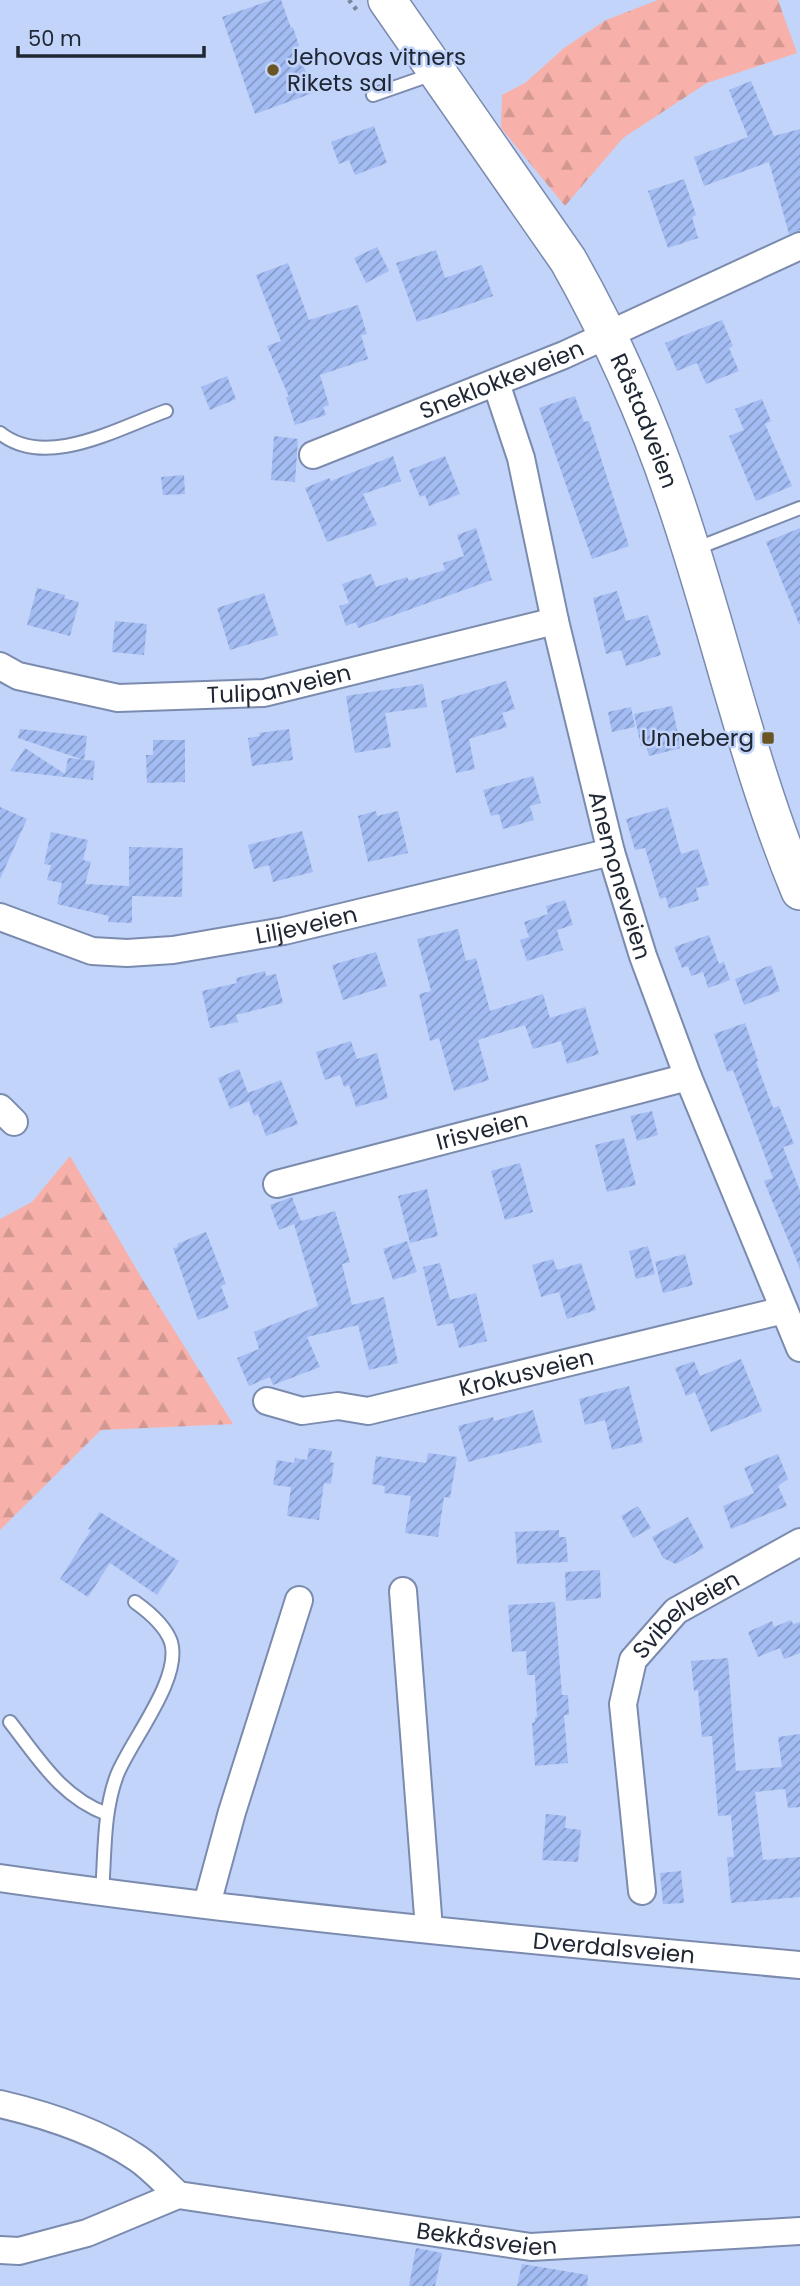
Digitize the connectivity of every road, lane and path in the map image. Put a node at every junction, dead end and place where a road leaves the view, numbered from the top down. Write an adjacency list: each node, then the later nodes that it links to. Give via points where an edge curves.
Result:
1 (387, 0): 2 (main road, Råstadveien)
2 (437, 73): 3 (lane); 5 (main road, Råstadveien, via 568,260)
3 (373, 95)
4 (800, 246): 5 (street, Sneklokkeveien)
5 (608, 335): 6 (street, Sneklokkeveien); 11 (main road, Råstadveien, via 639,402)
6 (496, 383): 9 (street, Sneklokkeveien); 12 (street, Anemoneveien, via 521,458)
7 (166, 411): 8 (lane, via 61,446 21,446)
8 (0, 433)
9 (313, 455)
10 (800, 508): 11 (lane)
11 (691, 550): 15 (main road, Råstadveien, via 742,726)
12 (555, 621): 13 (street, Tulipanveien, via 264,693 118,698 18,676); 14 (street, Anemoneveien)
13 (0, 666)
14 (611, 852): 16 (street, Liljeveien, via 284,931 173,950 92,951); 17 (street, Anemoneveien)
15 (796, 869)
16 (0, 917)
17 (688, 1077): 18 (street, Irisveien); 19 (street, Anemoneveien)
18 (277, 1184)
19 (784, 1310): 20 (street, Anemoneveien); 21 (street, Krokusveien, via 368,1411 338,1406 302,1411)
20 (800, 1348)
21 (267, 1401)
22 (800, 1542): 29 (street, Svibelveien, via 677,1611 633,1660 623,1704)
23 (403, 1591): 32 (street)
24 (299, 1600): 31 (street)
25 (135, 1602): 27 (lane, via 154,1615 171,1640 173,1656 167,1682 117,1775)
26 (10, 1722): 27 (lane, via 62,1788)
27 (107, 1814): 30 (lane)
28 (0, 1878): 30 (street, Dverdalsveien)
29 (642, 1891)
30 (102, 1893): 31 (street, Dverdalsveien)
31 (207, 1905): 32 (street, Dverdalsveien)
32 (429, 1929): 33 (street, Dverdalsveien)
33 (800, 1965)
34 (0, 2104): 35 (street, via 104,2138 140,2160)
35 (178, 2195): 36 (street, Bekkåsveien, via 531,2247); 37 (street, via 87,2233 19,2251)
36 (800, 2231)
37 (0, 2250)

